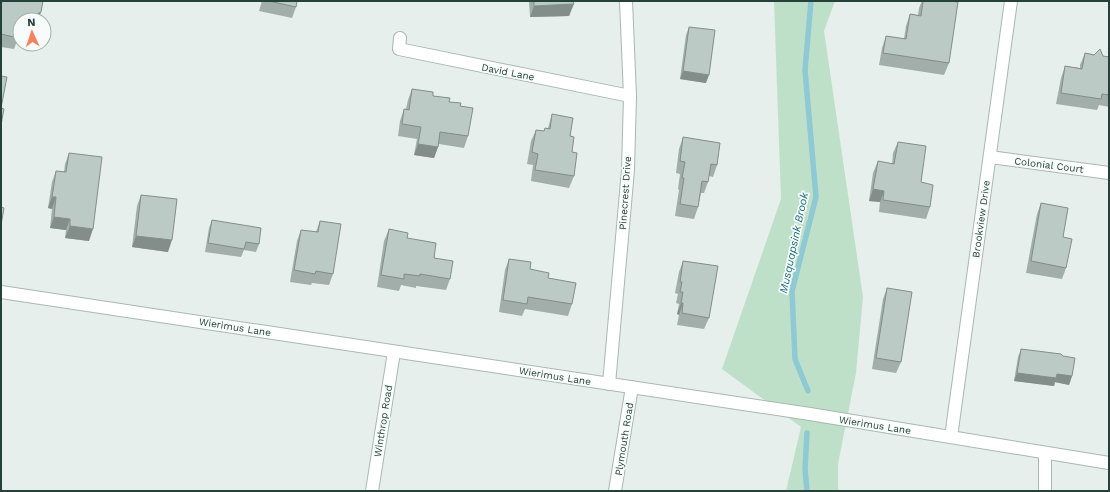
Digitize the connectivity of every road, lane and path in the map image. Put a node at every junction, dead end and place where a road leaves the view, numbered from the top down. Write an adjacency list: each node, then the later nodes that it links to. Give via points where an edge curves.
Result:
1 (626, 1): 4 (street, Pinecrest Drive)
2 (1011, 1): 5 (street, Brookview Drive)
3 (400, 38): 4 (street, David Lane, via 399,49)
4 (630, 96): 9 (street, Pinecrest Drive, via 628,170)
5 (990, 157): 6 (street, Colonial Court); 11 (street, Brookview Drive)
6 (1109, 173)
7 (1, 292): 8 (street, Wierimus Lane)
8 (394, 352): 9 (street, Wierimus Lane); 14 (street, Winthrop Road)
9 (609, 384): 10 (street, Wierimus Lane)
10 (632, 388): 11 (street, Wierimus Lane); 15 (street, Plymouth Road)
11 (951, 437): 12 (street, Wierimus Lane)
12 (1045, 453): 13 (street, Wierimus Lane); 16 (street)
13 (1109, 463)
14 (372, 491)
15 (615, 491)
16 (1045, 491)

